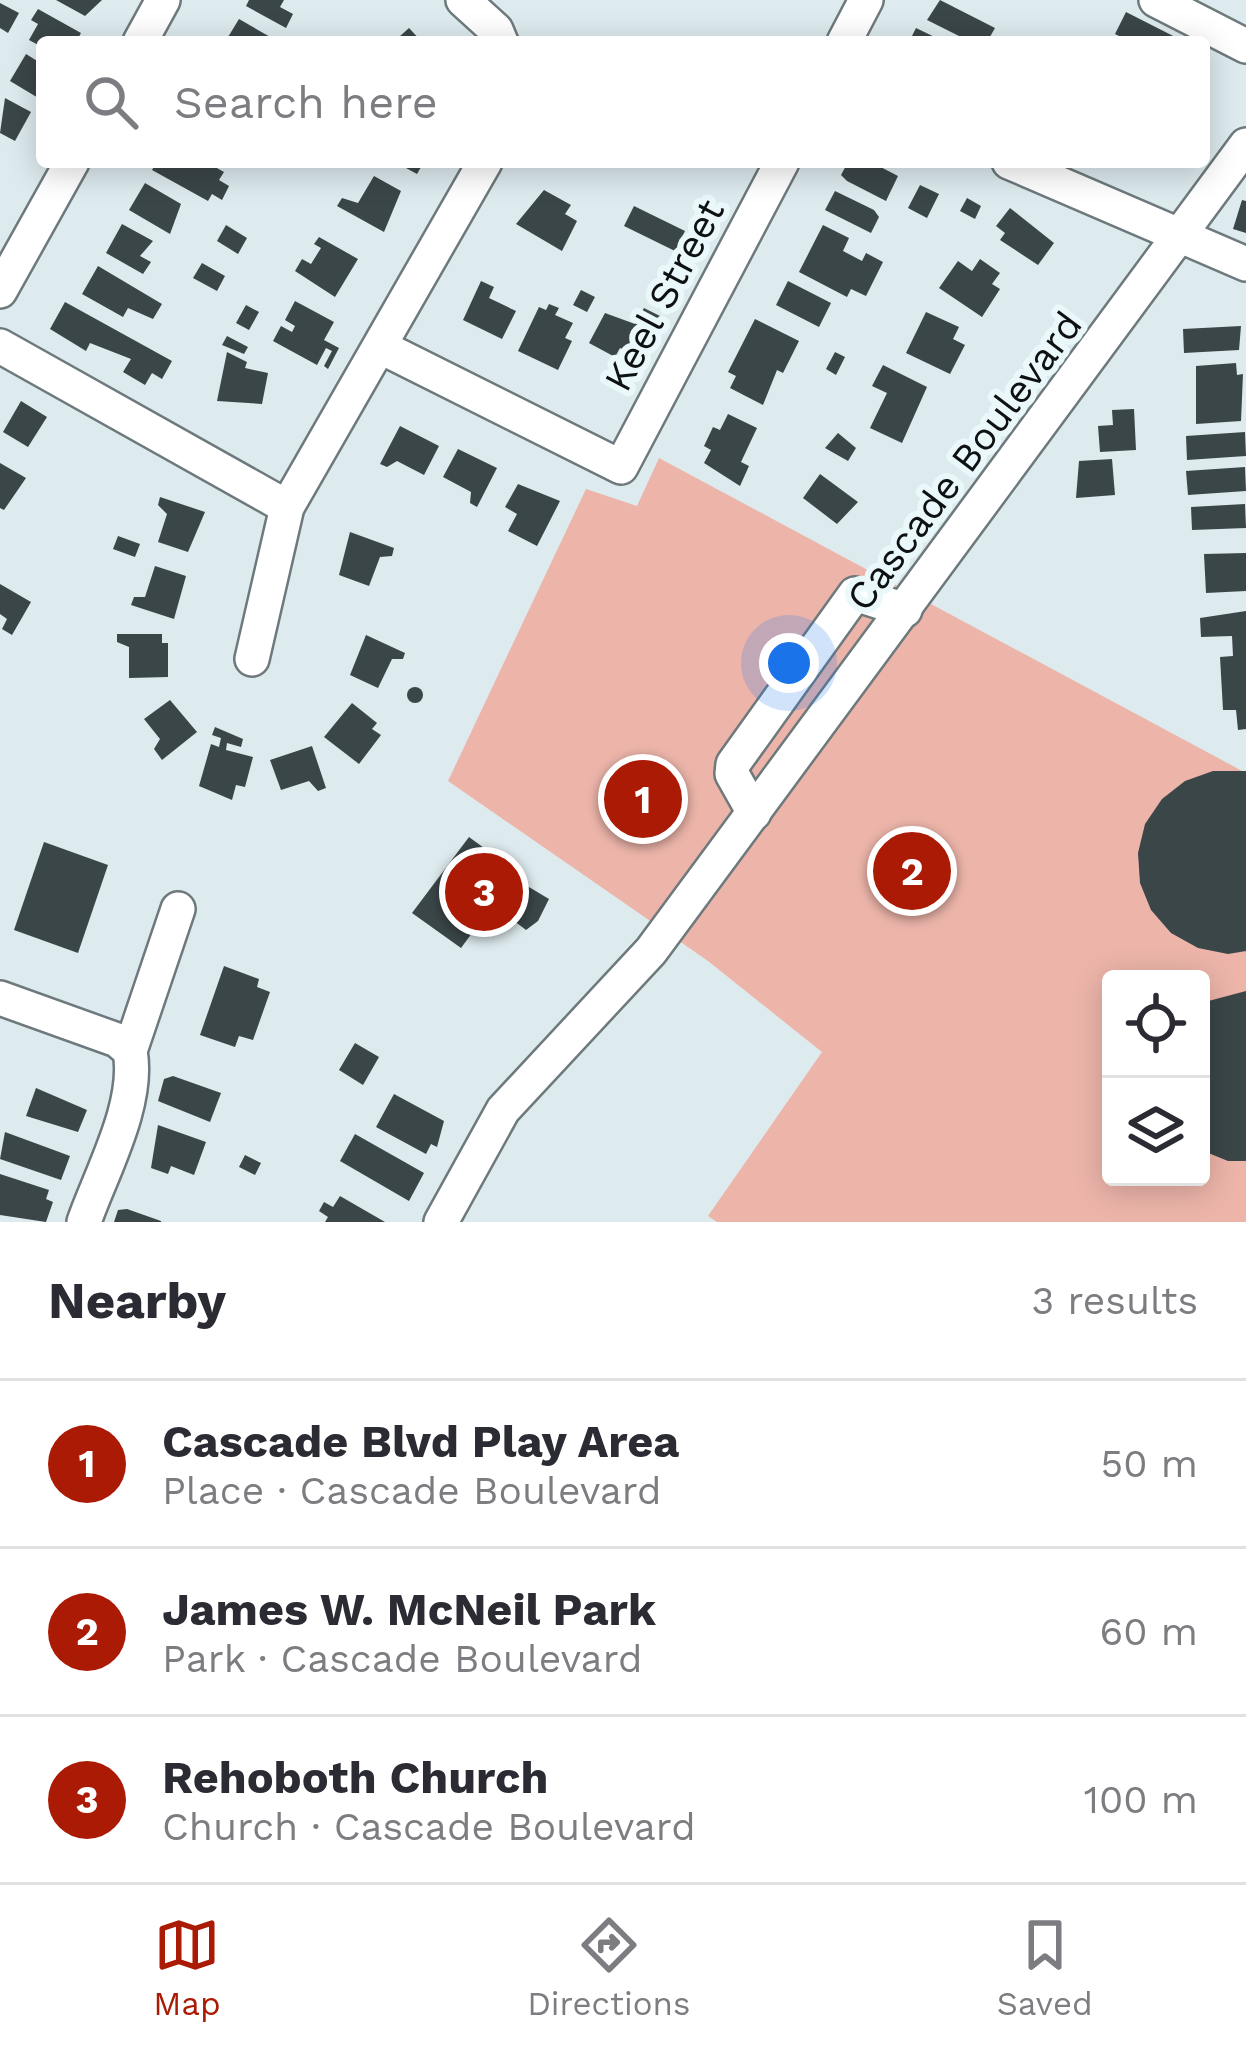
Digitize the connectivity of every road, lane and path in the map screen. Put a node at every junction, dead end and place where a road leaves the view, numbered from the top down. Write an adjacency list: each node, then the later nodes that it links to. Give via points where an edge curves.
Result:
1 (163, 0): 5 (street)
2 (463, 0): 6 (street)
3 (866, 0): 7 (street)
4 (1156, 0): 8 (street)
5 (143, 36)
6 (498, 36)
7 (847, 36)
8 (1246, 46)
9 (1246, 146): 14 (street, Cascade Boulevard)
10 (69, 168): 16 (street)
11 (482, 168): 18 (street)
12 (779, 168): 18 (street, Keel Street, via 621,467)
13 (1023, 168): 14 (street)
14 (1183, 236): 15 (street); 20 (street, Cascade Boulevard)
15 (1246, 264)
16 (0, 291)
17 (0, 346): 19 (street)
18 (382, 348): 19 (street)
19 (287, 508): 21 (street)
20 (905, 610): 22 (street, Cascade Boulevard); 22 (street, via 855,594 733,764)
21 (252, 659)
22 (754, 813): 27 (street, Cascade Boulevard, via 651,951 503,1110)
23 (178, 909): 25 (street)
24 (0, 998): 25 (street, via 117,1040)
25 (130, 1052): 26 (street, via 124,1109)
26 (84, 1222)
27 (441, 1222)

